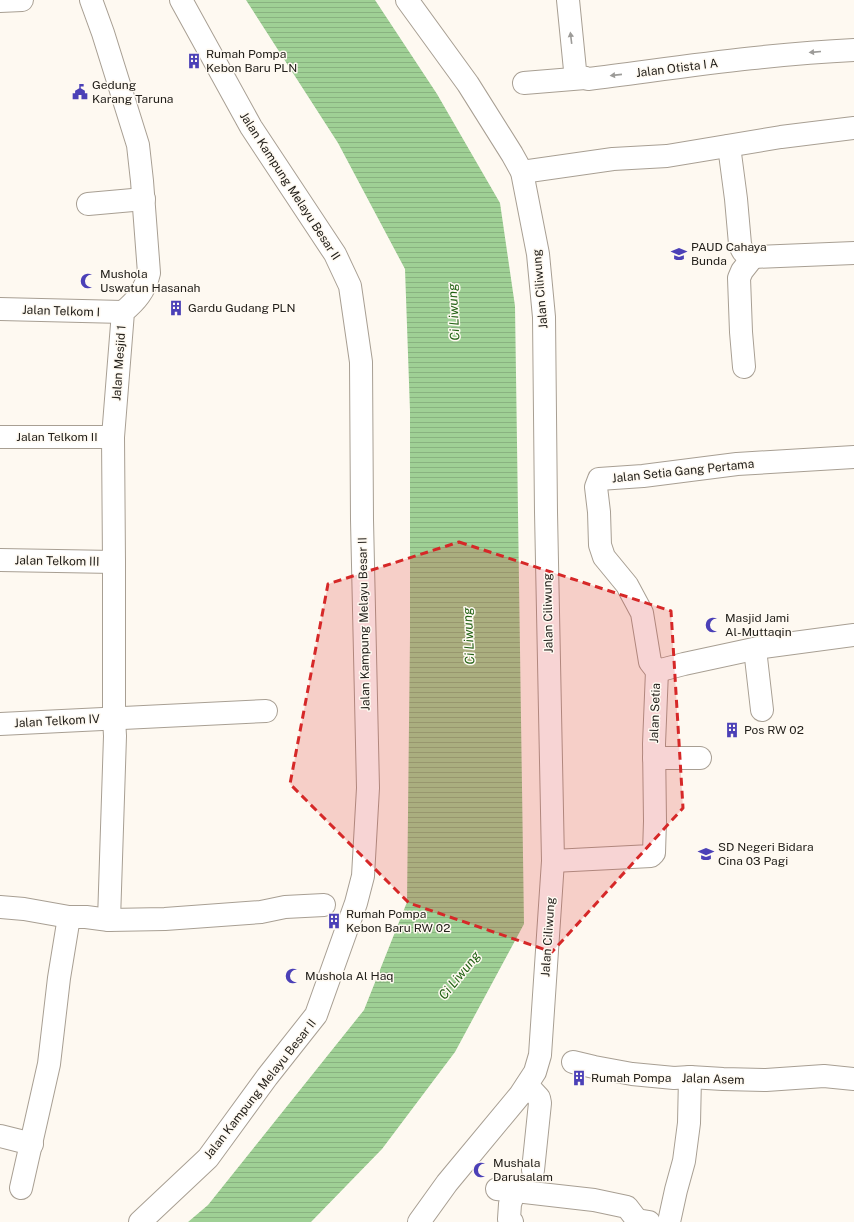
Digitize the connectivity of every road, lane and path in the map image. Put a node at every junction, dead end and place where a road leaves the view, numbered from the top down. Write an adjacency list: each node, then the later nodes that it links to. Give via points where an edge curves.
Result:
1 (22, 0): 6 (street)
2 (91, 0): 13 (street, Jalan Mesjid 1, via 138,145)
3 (181, 0): 48 (street, Jalan Kampung Melayu Besar II, via 250,127 335,254 350,286 361,362 368,788 363,876 316,1016 267,1077 208,1158)
4 (407, 0): 12 (street, Jalan Ciliwung, via 468,84)
5 (568, 0): 8 (street, one-way to 5, via 577,75 575,70)
6 (0, 1)
7 (854, 50): 8 (street, Jalan Otista I A, one-way to 8)
8 (585, 78): 9 (street, Jalan Otista I A)
9 (524, 83)
10 (854, 128): 11 (street)
11 (729, 146): 12 (street, via 667,156 605,160); 16 (street, via 740,244 746,255)
12 (522, 172): 34 (street, Jalan Ciliwung, via 538,254 544,317)
13 (144, 199): 14 (street); 18 (street, Jalan Mesjid 1, via 149,273 146,285 133,304)
14 (88, 204)
15 (854, 253): 16 (street)
16 (753, 257): 19 (street, via 739,278)
17 (0, 309): 18 (street, Jalan Telkom I)
18 (123, 312): 21 (street, Jalan Mesjid 1)
19 (744, 368)
20 (0, 437): 21 (street, Jalan Telkom II)
21 (113, 437): 24 (street, Jalan Mesjid 1)
22 (854, 457): 27 (street, Jalan Setia Gang Pertama, via 737,464 599,479 596,487 600,545 604,557 627,585 642,613 650,662)
23 (0, 560): 24 (street, Jalan Telkom III)
24 (114, 562): 30 (street, Jalan Mesjid 1)
25 (854, 635): 26 (street, Jalan Setia)
26 (755, 649): 27 (street, Jalan Setia); 28 (street)
27 (657, 671): 32 (street, Jalan Setia)
28 (762, 710)
29 (266, 711): 30 (street, Jalan Telkom IV)
30 (114, 718): 31 (street, Jalan Telkom IV); 38 (street, Jalan Mesjid 1)
31 (0, 724)
32 (654, 758): 33 (street); 34 (street, Jalan Setia, via 654,853 651,856)
33 (700, 758)
34 (553, 861): 42 (street, Jalan Ciliwung, via 540,1055 535,1072)
35 (324, 905): 38 (street, via 165,919)
36 (0, 907): 37 (street)
37 (69, 916): 38 (street); 44 (street, via 49,1064)
38 (109, 920)
39 (573, 1062): 40 (street, Jalan Asem, via 632,1074)
40 (690, 1077): 41 (street, Jalan Asem, via 766,1080 824,1076); 51 (street, via 689,1123 684,1161)
41 (854, 1078)
42 (527, 1085): 45 (street, via 539,1098 540,1103); 49 (street, Jalan Ciliwung, via 447,1183)
43 (0, 1136): 44 (street)
44 (32, 1144): 46 (street)
45 (533, 1170)
46 (21, 1188)
47 (641, 1221): 50 (street, via 626,1207 594,1200 506,1190)
48 (140, 1222)
49 (419, 1222)
50 (512, 1222)
51 (669, 1222)

